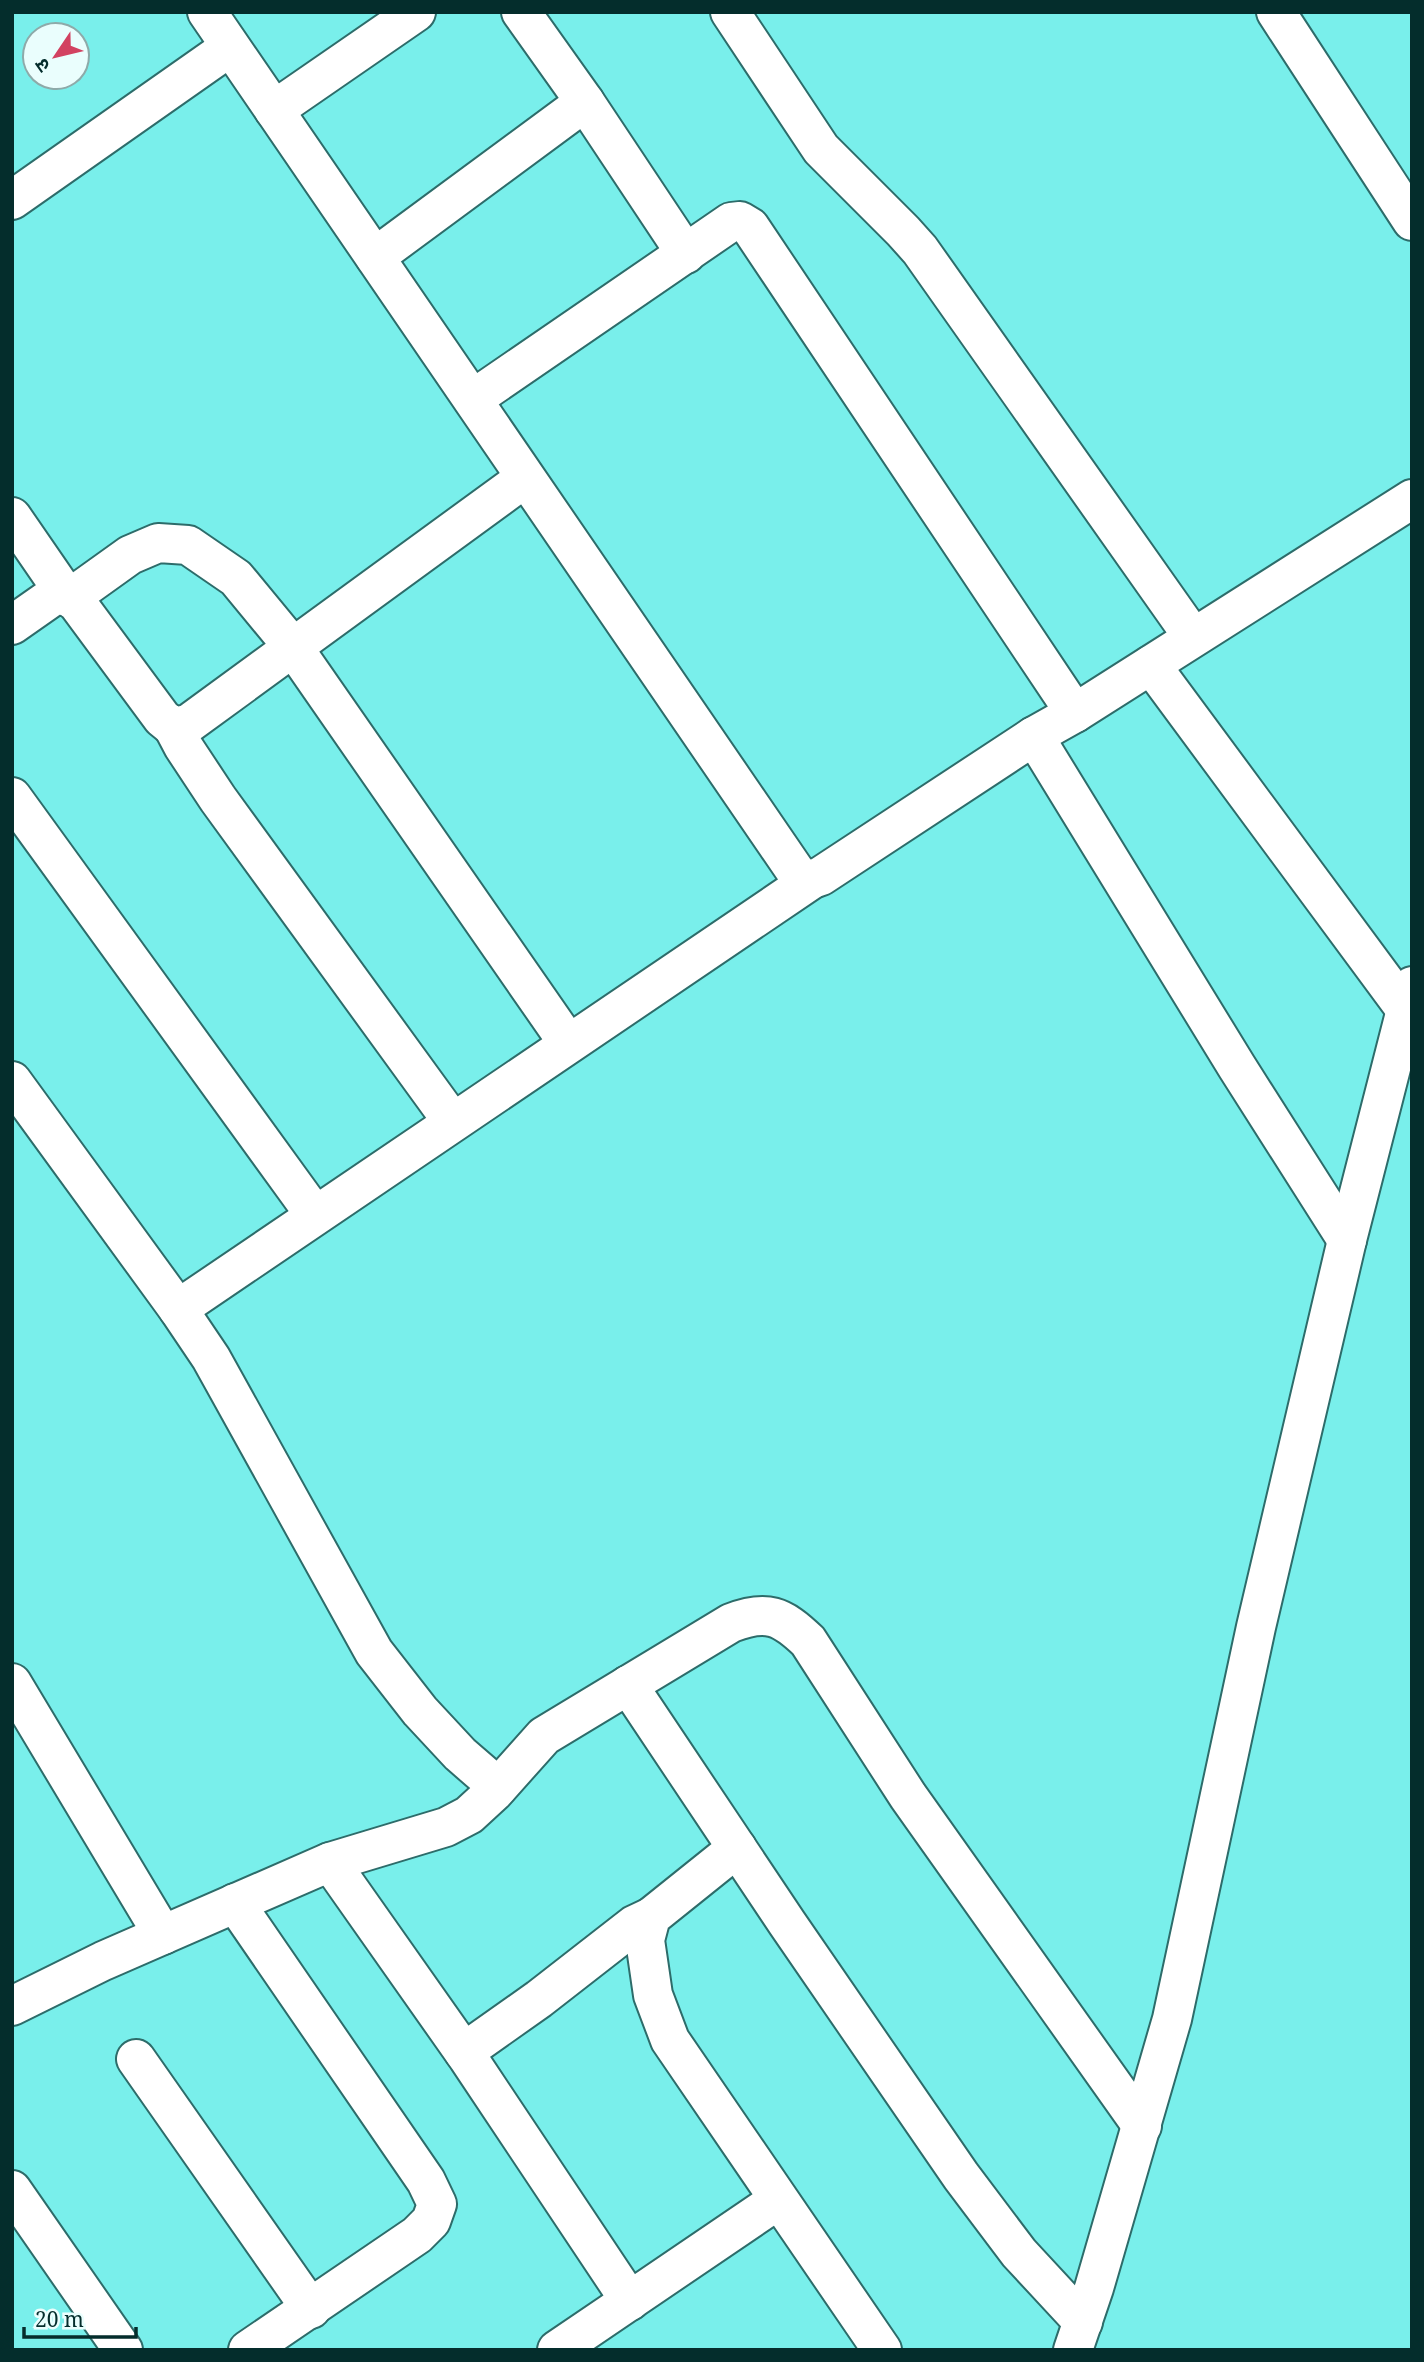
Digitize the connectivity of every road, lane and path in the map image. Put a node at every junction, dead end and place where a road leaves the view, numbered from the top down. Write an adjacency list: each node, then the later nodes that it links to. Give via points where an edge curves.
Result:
1 (207, 12): 6 (street)
2 (416, 12): 8 (street)
3 (521, 12): 7 (street)
4 (730, 12): 19 (street, via 821,149 920,250)
5 (1276, 12): 10 (street)
6 (230, 47): 8 (street); 9 (street)
7 (584, 102): 11 (street); 12 (street)
8 (274, 110): 12 (street)
9 (12, 200)
10 (1412, 221)
11 (686, 254): 13 (street); 22 (street, via 731,222 750,227)
12 (375, 257): 13 (street)
13 (473, 399): 14 (street)
14 (525, 478): 20 (street); 26 (street, via 798,875)
15 (1412, 499): 19 (street)
16 (12, 517): 17 (street)
17 (68, 596): 18 (street, via 52,597); 20 (street, via 130,555 158,543 188,545 236,578); 23 (street)
18 (12, 625)
19 (1193, 637): 21 (street)
20 (293, 647): 23 (street, via 188,724); 28 (street)
21 (1151, 665): 22 (street); 27 (street)
22 (1075, 713): 24 (street)
23 (173, 727): 30 (street, via 218,799)
24 (1034, 736): 26 (street); 32 (street)
25 (12, 797): 31 (street)
26 (811, 880): 28 (street)
27 (1409, 998): 32 (street)
28 (568, 1043): 30 (street)
29 (12, 1081): 33 (street)
30 (452, 1121): 31 (street)
31 (314, 1215): 33 (street)
32 (1347, 1240): 45 (street, via 1256,1627 1172,2019)
33 (178, 1309): 36 (street, via 211,1358 374,1652 419,1711)
34 (12, 1683): 41 (street)
35 (628, 1685): 36 (street, via 544,1736); 37 (street); 45 (street, via 747,1617 774,1616 790,1624 808,1641 908,1796)
36 (498, 1787): 38 (street, via 469,1815 446,1827)
37 (737, 1848): 40 (street); 50 (street, via 961,2176)
38 (330, 1862): 39 (street); 43 (street)
39 (236, 1903): 41 (street); 49 (street, via 437,2204 431,2221 417,2235)
40 (651, 1917): 43 (street, via 624,1932); 47 (street, via 645,1940 653,1996 670,2040)
41 (163, 1935): 42 (street)
42 (12, 2006)
43 (464, 2052): 48 (street)
44 (136, 2059): 49 (street)
45 (1142, 2126): 50 (street)
46 (12, 2190): 51 (street)
47 (778, 2200): 48 (street); 54 (street)
48 (630, 2301): 53 (street)
49 (311, 2309): 52 (street)
50 (1078, 2336)
51 (123, 2350)
52 (247, 2350)
53 (557, 2350)
54 (882, 2350)

